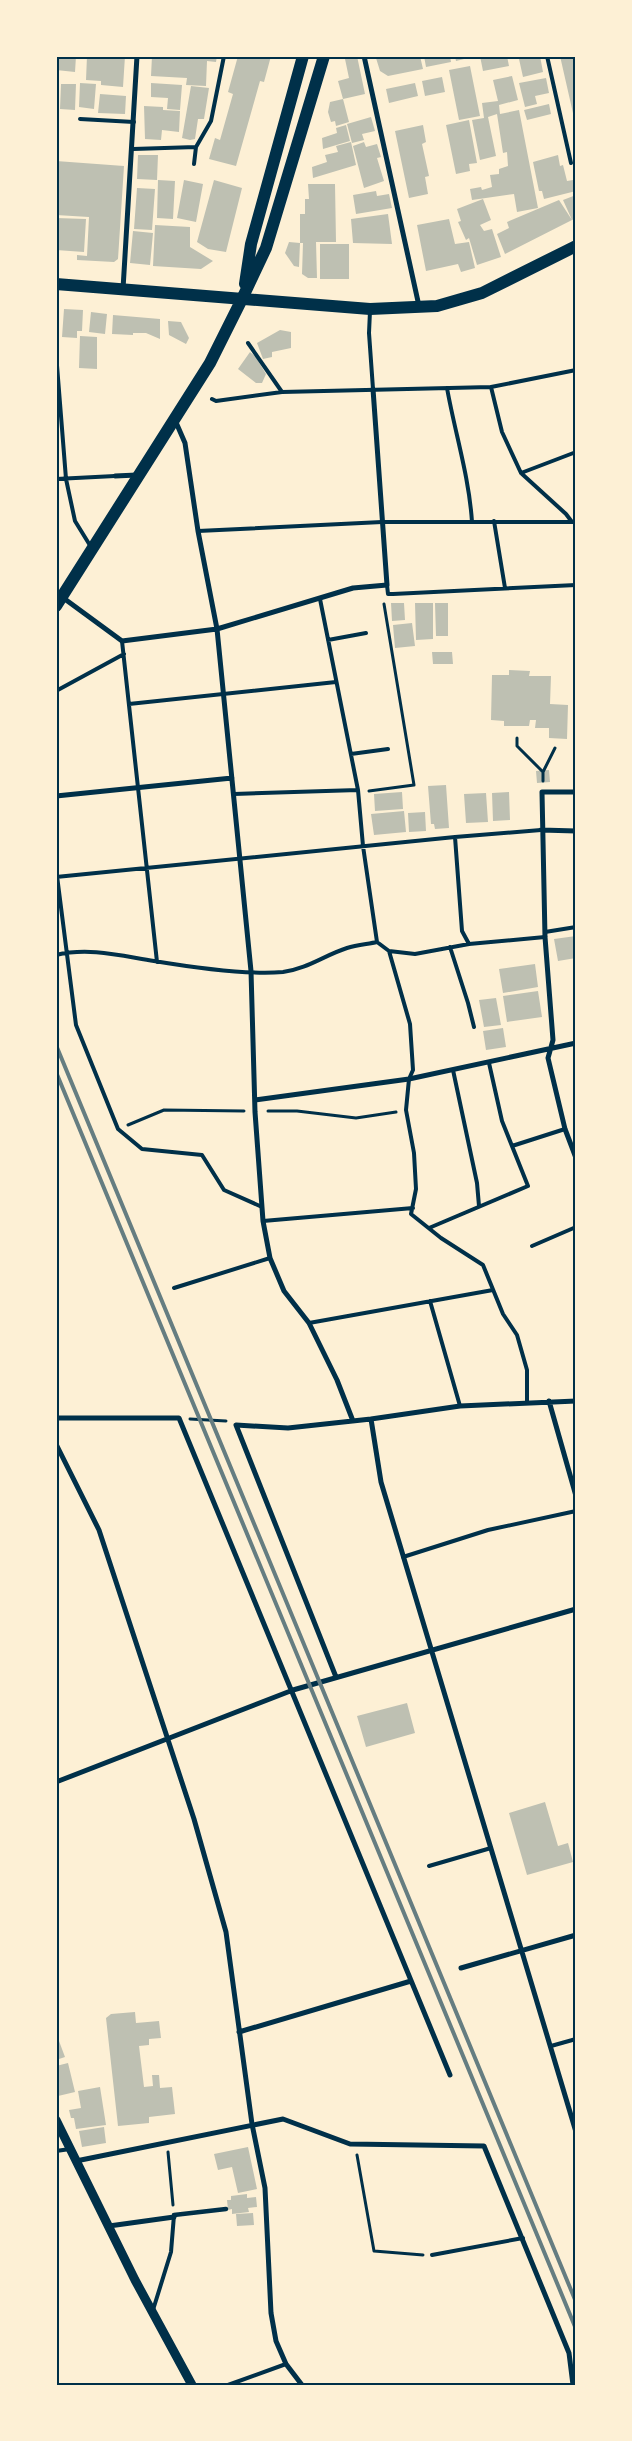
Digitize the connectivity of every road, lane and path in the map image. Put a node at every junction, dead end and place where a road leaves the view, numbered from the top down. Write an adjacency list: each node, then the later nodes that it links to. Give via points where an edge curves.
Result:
1 (138, 56): 8 (street)
2 (224, 56): 9 (lane, via 211,121)
3 (303, 56): 16 (main road, via 251,244)
4 (324, 56): 16 (main road, via 266,248)
5 (364, 56): 17 (street)
6 (547, 56): 11 (lane)
7 (80, 119): 8 (lane)
8 (134, 122): 10 (street)
9 (196, 147): 10 (lane); 12 (lane)
10 (132, 149): 15 (street)
11 (571, 163)
12 (194, 164)
13 (576, 246): 17 (main road, via 482,293 459,301)
14 (56, 284): 15 (main road)
15 (123, 289): 16 (main road)
16 (242, 299): 18 (main road); 27 (main road, via 210,363)
17 (420, 307): 18 (main road)
18 (370, 309): 24 (lane)
19 (248, 343): 25 (lane)
20 (56, 353): 33 (lane)
21 (576, 370): 22 (lane)
22 (491, 387): 23 (lane); 29 (lane, via 502,432)
23 (448, 388): 24 (lane); 36 (lane, via 469,485)
24 (373, 389): 25 (lane); 35 (street)
25 (282, 392): 26 (lane)
26 (212, 399)
27 (175, 419): 30 (main road); 38 (street, via 185,443)
28 (576, 452): 29 (lane)
29 (521, 473): 37 (lane)
30 (139, 475): 31 (street); 39 (main road)
31 (115, 476): 33 (lane)
32 (56, 479): 33 (lane)
33 (66, 479): 39 (lane, via 75,521)
34 (494, 521): 36 (lane); 37 (lane); 42 (lane)
35 (382, 522): 36 (lane); 38 (lane); 40 (street)
36 (472, 522)
37 (574, 522)
38 (198, 531): 46 (street)
39 (92, 550): 45 (main road)
40 (387, 585): 43 (lane); 44 (street, via 354,588)
41 (576, 585): 42 (lane)
42 (506, 588): 43 (lane)
43 (388, 594): 62 (path, via 383,599 414,785)
44 (320, 599): 46 (street); 48 (lane)
45 (59, 601): 49 (street)
46 (217, 629): 49 (street); 53 (street)
47 (366, 633): 48 (lane)
48 (328, 640): 51 (lane)
49 (122, 641): 50 (lane)
50 (124, 654): 52 (lane); 54 (lane)
51 (336, 682): 53 (lane); 58 (lane)
52 (56, 691)
53 (224, 693): 54 (lane); 60 (street)
54 (129, 704): 61 (lane)
55 (517, 738): 59 (path, via 517,746)
56 (555, 748): 59 (path)
57 (388, 749): 58 (lane)
58 (351, 754): 62 (lane)
59 (542, 772): 63 (path)
60 (232, 778): 61 (street); 65 (street)
61 (138, 788): 66 (street); 73 (lane)
62 (358, 790): 65 (lane); 70 (lane)
63 (544, 792): 64 (street); 67 (street)
64 (576, 792)
65 (234, 794): 71 (street)
66 (56, 796)
67 (542, 830): 68 (street); 69 (lane); 76 (street)
68 (576, 831)
69 (455, 836): 70 (lane); 78 (lane, via 462,931)
70 (363, 846): 71 (lane); 77 (lane)
71 (241, 858): 73 (lane); 84 (street)
72 (56, 868): 74 (lane)
73 (147, 869): 74 (lane); 83 (lane)
74 (57, 877): 81 (lane)
75 (576, 927): 76 (lane)
76 (545, 934): 78 (lane); 87 (street, via 553,1040)
77 (377, 942): 80 (lane); 84 (lane, via 347,948 284,972)
78 (469, 944): 79 (lane)
79 (450, 947): 80 (lane, via 415,954); 85 (lane)
80 (389, 951): 90 (lane, via 410,1024 413,1070)
81 (67, 953): 82 (lane); 83 (lane, via 103,953); 95 (lane, via 76,1025 118,1129 142,1149 202,1155 224,1190)
82 (56, 956)
83 (156, 962): 84 (lane)
84 (251, 971): 91 (street)
85 (474, 1027)
86 (576, 1043): 87 (street)
87 (550, 1049): 88 (street); 92 (street, via 548,1058)
88 (488, 1062): 89 (street); 93 (lane, via 502,1121)
89 (453, 1070): 90 (street); 96 (lane)
90 (409, 1079): 91 (street); 97 (lane, via 406,1110 414,1153 416,1189)
91 (255, 1100): 95 (street)
92 (565, 1129): 93 (lane); 94 (street)
93 (512, 1146): 96 (lane, via 528,1186)
94 (576, 1158)
95 (262, 1206): 98 (street)
96 (479, 1206): 100 (lane)
97 (413, 1208): 98 (lane); 100 (lane, via 411,1214)
98 (262, 1221): 102 (street)
99 (576, 1227): 101 (lane)
100 (429, 1228): 104 (lane, via 484,1265)
101 (532, 1246)
102 (270, 1258): 103 (lane); 106 (street, via 284,1291)
103 (174, 1288)
104 (493, 1290): 105 (lane); 109 (lane, via 517,1335 527,1370)
105 (430, 1302): 106 (lane); 110 (lane)
106 (309, 1323): 114 (street)
107 (550, 1401): 108 (street); 109 (street); 117 (street)
108 (576, 1401)
109 (527, 1402): 110 (street)
110 (460, 1406): 113 (street)
111 (56, 1417): 112 (street)
112 (179, 1418): 115 (path); 123 (street)
113 (371, 1419): 114 (street); 119 (street, via 381,1482)
114 (353, 1421): 115 (street, via 288,1428)
115 (236, 1425): 122 (street)
116 (56, 1444): 124 (street, via 99,1530)
117 (576, 1496)
118 (576, 1511): 119 (lane, via 488,1530)
119 (403, 1557): 121 (street)
120 (576, 1609): 121 (street)
121 (433, 1651): 122 (street); 126 (street)
122 (336, 1677): 123 (street)
123 (293, 1690): 124 (street); 131 (street)
124 (167, 1738): 125 (street); 132 (street, via 226,1932)
125 (56, 1782)
126 (492, 1848): 127 (lane); 129 (street)
127 (429, 1866)
128 (576, 1935): 129 (street)
129 (523, 1950): 130 (street); 134 (street)
130 (461, 1968)
131 (411, 1981): 132 (street); 135 (street)
132 (239, 2032): 137 (street)
133 (576, 2039): 134 (lane)
134 (551, 2046): 138 (street)
135 (450, 2075)
136 (56, 2120): 141 (street)
137 (252, 2124): 139 (street); 140 (street, via 282,2119); 150 (street, via 266,2188 271,2313 276,2342)
138 (576, 2132)
139 (167, 2141): 143 (street); 145 (path)
140 (355, 2144): 147 (street, via 484,2146); 148 (path, via 374,2251)
141 (70, 2149): 142 (lane); 143 (street)
142 (56, 2151)
143 (76, 2161): 146 (street)
144 (226, 2209): 145 (street)
145 (174, 2216): 146 (street); 149 (lane, via 171,2252)
146 (109, 2226): 149 (street)
147 (523, 2238): 148 (lane); 154 (street, via 570,2353)
148 (432, 2255)
149 (153, 2312): 151 (street)
150 (286, 2364): 152 (lane); 153 (street)
151 (192, 2385)
152 (228, 2385)
153 (302, 2385)
154 (573, 2385)

